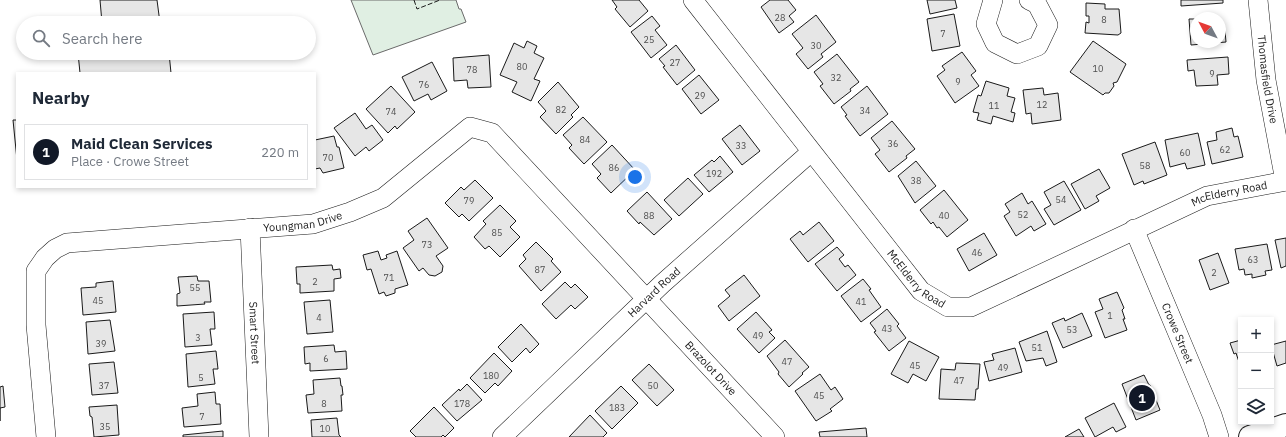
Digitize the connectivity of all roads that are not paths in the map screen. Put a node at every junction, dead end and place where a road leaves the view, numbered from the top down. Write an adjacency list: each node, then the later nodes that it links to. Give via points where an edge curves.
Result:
1 (693, 0): 5 (street, McElderry Road)
2 (993, 0): 3 (street, via 986,24 994,43 1017,54 1038,46 1048,25 1037,4)
3 (1029, 0)
4 (1258, 0): 6 (street, Thomasfield Drive, via 1266,80)
5 (811, 152): 8 (street, McElderry Road, via 921,290 948,307 971,307); 9 (street, Harvard Road)
6 (1285, 181): 8 (street, McElderry Road, via 1207,196)
7 (250, 228): 9 (street, Youngman Drive, via 313,224 383,198 470,127 492,133); 11 (street, Youngman Drive, via 68,243 55,249 45,258 36,271 36,325); 12 (street, Smart Street)
8 (1134, 229): 15 (street, Crowe Street)
9 (648, 298): 13 (street, Harvard Road); 14 (street, Brazolot Drive)
10 (1286, 424): 16 (main road)
11 (46, 437)
12 (259, 437)
13 (502, 437)
14 (775, 437)
15 (1219, 437)
16 (1250, 437)

